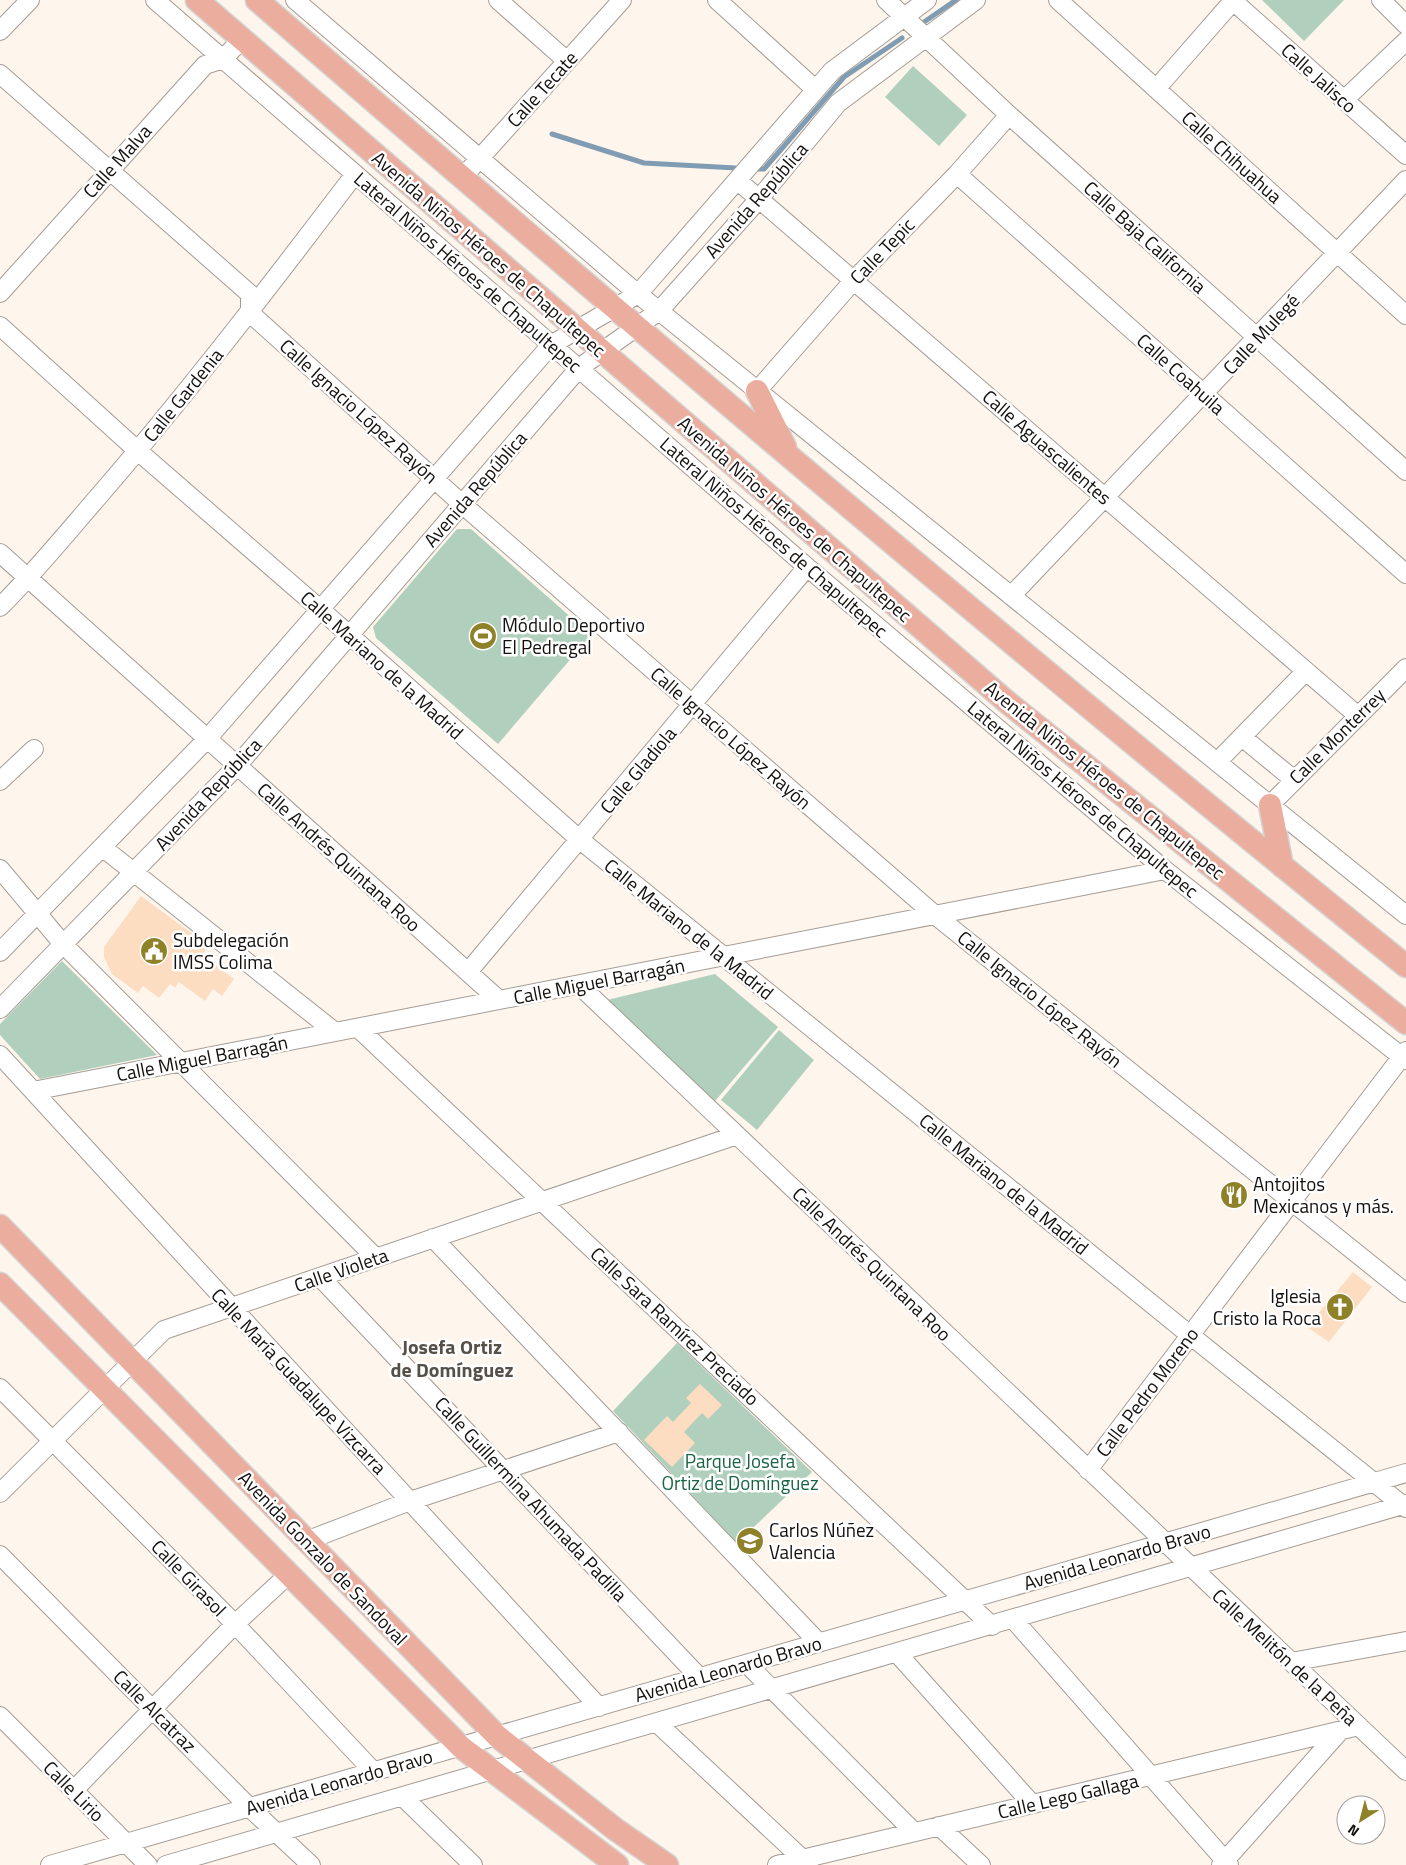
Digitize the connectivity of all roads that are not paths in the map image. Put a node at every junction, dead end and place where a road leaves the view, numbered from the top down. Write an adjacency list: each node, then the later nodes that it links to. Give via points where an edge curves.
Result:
1 (30, 0): 17 (street)
2 (155, 0): 21 (street, Lateral Niños Héroes de Chapultepec)
3 (197, 0): 19 (main road, Avenida Niños Héroes de Chapultepec)
4 (257, 0): 33 (main road)
5 (498, 0): 22 (street)
6 (622, 0): 22 (street, Calle Tecate)
7 (717, 0): 24 (street)
8 (886, 0): 15 (street, Calle Baja California)
9 (927, 0): 15 (street, Avenida República)
10 (976, 0): 18 (street, Avenida República)
11 (1058, 0): 25 (street, Calle Chihuahua)
12 (1232, 0): 25 (street); 26 (street, Calle Jalisco)
13 (1380, 0): 16 (street)
14 (301, 2): 29 (street)
15 (905, 17): 18 (street, Calle Baja California); 24 (street, Avenida República, via 832,71)
16 (1406, 25)
17 (0, 31)
18 (924, 37): 27 (street, Calle Baja California); 36 (street, Avenida República, via 838,103)
19 (242, 39): 21 (street, Calle Malva); 47 (main road, Avenida Niños Héroes de Chapultepec)
20 (1406, 41): 26 (street)
21 (222, 59): 30 (street, Calle Malva, via 205,65); 31 (street, Lateral Niños Héroes de Chapultepec)
22 (567, 61): 29 (street, Calle Tecate)
23 (0, 74): 30 (street)
24 (815, 89): 34 (street, Avenida República)
25 (1156, 89): 37 (street, Calle Chihuahua)
26 (1344, 100): 28 (street, Calle Jalisco)
27 (1009, 115): 32 (street, Calle Tepic); 48 (street, Calle Baja California)
28 (1406, 155)
29 (479, 160): 33 (street, Calle Tecate); 40 (street)
30 (109, 170): 39 (street, Calle Malva); 43 (street, via 250,294)
31 (355, 174): 43 (street, Calle Gardenia); 49 (street, Lateral Niños Héroes de Chapultepec)
32 (957, 174): 38 (street, Calle Tepic); 53 (street, Calle Coahuila)
33 (462, 178): 41 (main road)
34 (737, 180): 36 (street, Calle Aguascalientes); 40 (street, Avenida República)
35 (1406, 180): 37 (street, Calle Mulegé)
36 (760, 199): 38 (street, Calle Aguascalientes); 42 (street, Avenida República)
37 (1337, 252): 44 (street, Calle Chihuahua); 48 (street, Calle Mulegé)
38 (854, 280): 52 (street, Calle Tepic); 58 (street, Calle Aguascalientes)
39 (0, 293)
40 (638, 294): 41 (street, Avenida República); 42 (street)
41 (615, 308): 46 (main road); 47 (street, Avenida República)
42 (659, 311): 46 (street, Avenida República); 52 (street)
43 (250, 312): 54 (street, Calle Gardenia); 57 (street, Calle Ignacio López Rayón)
44 (1406, 315)
45 (0, 326): 54 (street, Calle Mariano de la Madrid)
46 (638, 326): 50 (street, Avenida República); 55 (main road)
47 (576, 330): 49 (street, Avenida República); 50 (main road, Avenida Niños Héroes de Chapultepec)
48 (1257, 337): 53 (street, Calle Mulegé); 56 (street, Calle Baja California)
49 (551, 345): 51 (street, Lateral Niños Héroes de Chapultepec); 57 (street, Avenida República)
50 (601, 352): 51 (street, Avenida República); 97 (main road, Avenida Niños Héroes de Chapultepec, via 1007,702)
51 (579, 368): 59 (street, Avenida República); 61 (street, Lateral Niños Héroes de Chapultepec)
52 (757, 391): 55 (main road); 64 (street)
53 (1204, 394): 58 (street, Calle Mulegé); 62 (street, Calle Coahuila)
54 (138, 451): 63 (street, Calle Gardenia); 66 (street, Calle Mariano de la Madrid)
55 (788, 455): 82 (main road, via 1150,760)
56 (1406, 472)
57 (434, 479): 59 (street, Calle Ignacio López Rayón); 66 (street, Avenida República)
58 (1105, 498): 64 (street, Calle Mulegé); 68 (street, Calle Aguascalientes)
59 (462, 504): 67 (street, Avenida República); 70 (street, Calle Ignacio López Rayón)
60 (0, 553): 63 (street, Calle Andrés Quintana Roo)
61 (807, 567): 70 (street, Calle Gladiola); 84 (street, Lateral Niños Héroes de Chapultepec)
62 (1406, 574)
63 (28, 578): 65 (street, Calle Gardenia); 73 (street, Calle Andrés Quintana Roo)
64 (1012, 596): 75 (street)
65 (0, 607)
66 (320, 609): 67 (street, Calle Mariano de la Madrid); 73 (street, Avenida República)
67 (349, 636): 76 (street, Avenida República); 80 (street, Calle Mariano de la Madrid)
68 (1306, 671): 71 (street, Calle Aguascalientes); 72 (street)
69 (1404, 672): 71 (street, Calle Monterrey)
70 (692, 705): 80 (street, Calle Gladiola); 87 (street, Calle Ignacio López Rayón)
71 (1357, 715): 77 (street, Calle Monterrey)
72 (1242, 737): 75 (street); 77 (street)
73 (207, 739): 76 (street, Calle Andrés Quintana Roo); 81 (street, Avenida República)
74 (34, 749): 78 (street)
75 (1217, 762): 79 (street)
76 (237, 766): 85 (street, Avenida República); 93 (street, Calle Andrés Quintana Roo)
77 (1293, 779): 79 (street, Calle Monterrey)
78 (0, 781)
79 (1270, 805): 82 (main road); 88 (street)
80 (579, 840): 91 (street, Calle Mariano de la Madrid); 93 (street, Calle Gladiola)
81 (102, 847): 85 (street); 86 (street, Avenida República)
82 (1282, 866): 92 (main road)
83 (0, 869): 86 (street)
84 (1165, 870): 87 (street, Calle Miguel Barragán); 101 (street, Lateral Niños Héroes de Chapultepec)
85 (134, 872): 89 (street, Avenida República); 99 (street)
86 (37, 914): 89 (street); 90 (street, Avenida República)
87 (935, 915): 91 (street, Calle Miguel Barragán); 106 (street, Calle Ignacio López Rayón)
88 (1406, 915)
89 (63, 944): 96 (street, Avenida República); 102 (street)
90 (0, 952)
91 (724, 956): 94 (street, Calle Miguel Barragán); 114 (street, Calle Mariano de la Madrid)
92 (1406, 966)
93 (468, 972): 95 (street, Calle Andrés Quintana Roo)
94 (579, 984): 95 (street, Calle Miguel Barragán); 104 (street, Calle Andrés Quintana Roo)
95 (499, 1000): 98 (street, Calle Miguel Barragán)
96 (0, 1009)
97 (1406, 1023)
98 (358, 1028): 99 (street, Calle Miguel Barragán); 105 (street, Calle Sara Ramírez Preciado)
99 (335, 1032): 102 (street, Calle Miguel Barragán)
100 (0, 1055): 103 (street, Calle María Guadalupe Vizcarra)
101 (1405, 1056): 106 (street, Calle Pedro Moreno)
102 (182, 1062): 103 (street, Calle Miguel Barragán); 109 (street)
103 (33, 1091): 113 (street, Calle María Guadalupe Vizcarra)
104 (737, 1135): 105 (street, Calle Violeta); 121 (street, Calle Andrés Quintana Roo)
105 (544, 1201): 108 (street, Calle Violeta); 132 (street, Calle Sara Ramírez Preciado)
106 (1292, 1201): 112 (street, Calle Ignacio López Rayón); 114 (street, Calle Pedro Moreno)
107 (0, 1226): 115 (main road, Avenida Gonzalo de Sandoval)
108 (433, 1238): 109 (street, Calle Violeta); 118 (street)
109 (376, 1258): 110 (street, Calle Violeta)
110 (320, 1277): 113 (street, Calle Violeta); 120 (street, Calle Guillermina Ahumada Padilla)
111 (0, 1284): 117 (main road, Avenida Gonzalo de Sandoval)
112 (1406, 1292)
113 (230, 1308): 115 (street, Calle Violeta, via 164,1330); 125 (street, Calle María Guadalupe Vizcarra)
114 (1190, 1335): 121 (street, Calle Pedro Moreno); 123 (street, Calle Mariano de la Madrid)
115 (132, 1362): 117 (street, Calle Violeta); 127 (main road, Avenida Gonzalo de Sandoval)
116 (0, 1388): 119 (street, Calle Girasol)
117 (105, 1389): 119 (street, Calle Violeta); 131 (main road, Avenida Gonzalo de Sandoval)
118 (619, 1432): 120 (street); 137 (street)
119 (54, 1440): 124 (street, Calle Violeta); 134 (street, Calle Girasol)
120 (505, 1470): 125 (street); 141 (street, Calle Guillermina Ahumada Padilla)
121 (1088, 1470): 128 (street, Calle Andrés Quintana Roo)
122 (1406, 1473): 123 (street, Avenida Leonardo Bravo)
123 (1373, 1481): 126 (street, Calle Mariano de la Madrid); 128 (street, Avenida Leonardo Bravo)
124 (0, 1493)
125 (410, 1501): 127 (street); 143 (street, Calle María Guadalupe Vizcarra)
126 (1405, 1505): 130 (street, Avenida Leonardo Bravo)
127 (306, 1540): 149 (main road, Avenida Gonzalo de Sandoval)
128 (1165, 1543): 130 (street, Calle Melitón de la Peña); 132 (street, Avenida Leonardo Bravo)
129 (0, 1555): 144 (street, Calle Alcatraz)
130 (1190, 1568): 133 (street, Avenida Leonardo Bravo); 139 (street, Calle Melitón de la Peña)
131 (288, 1574): 134 (street); 150 (main road, Avenida Gonzalo de Sandoval)
132 (965, 1600): 135 (street, Calle Sara Ramírez Preciado); 137 (street, Avenida Leonardo Bravo)
133 (1013, 1620): 135 (street, Avenida Leonardo Bravo); 155 (street)
134 (235, 1624): 144 (street); 154 (street, Calle Girasol)
135 (992, 1626): 138 (street, Avenida Leonardo Bravo)
136 (1406, 1641): 139 (street)
137 (819, 1643): 140 (street, Avenida Leonardo Bravo)
138 (897, 1653): 142 (street, Avenida Leonardo Bravo); 158 (street)
139 (1290, 1662): 147 (street, Calle Melitón de la Peña)
140 (747, 1664): 141 (street, Avenida Leonardo Bravo); 142 (street)
141 (700, 1678): 143 (street, Avenida Leonardo Bravo)
142 (772, 1690): 146 (street, Avenida Leonardo Bravo); 161 (street)
143 (600, 1706): 149 (street, Avenida Leonardo Bravo)
144 (152, 1709): 156 (street); 159 (street, Calle Alcatraz)
145 (0, 1716): 156 (street, Calle Lirio)
146 (657, 1723): 151 (street, Avenida Leonardo Bravo); 164 (street)
147 (1359, 1726): 148 (street, Calle Lego Gallaga); 153 (street, Calle Melitón de la Peña)
148 (1340, 1731): 155 (street, Calle Lego Gallaga); 165 (street)
149 (497, 1736): 150 (street, Avenida Leonardo Bravo); 151 (main road, Avenida Gonzalo de Sandoval)
150 (461, 1747): 152 (main road, Avenida Gonzalo de Sandoval); 154 (street, Avenida Leonardo Bravo)
151 (529, 1760): 152 (street, Avenida Leonardo Bravo); 172 (main road, Avenida Gonzalo de Sandoval, via 615,1829)
152 (492, 1771): 157 (street, Avenida Leonardo Bravo); 171 (main road, Avenida Gonzalo de Sandoval)
153 (1406, 1771)
154 (374, 1772): 159 (street, Avenida Leonardo Bravo)
155 (1150, 1776): 158 (street, Calle Lego Gallaga); 165 (street)
156 (74, 1790): 163 (street, Calle Lirio)
157 (403, 1797): 162 (street, Avenida Leonardo Bravo); 170 (street)
158 (1032, 1804): 160 (street, Calle Lego Gallaga)
159 (250, 1808): 162 (street, Calle Alcatraz); 163 (street, Avenida Leonardo Bravo)
160 (939, 1826): 161 (street, Calle Lego Gallaga); 174 (street)
161 (914, 1832): 164 (street, Calle Lego Gallaga)
162 (277, 1833): 168 (street, Avenida Leonardo Bravo); 169 (street, Calle Alcatraz)
163 (126, 1842): 166 (street, Avenida Leonardo Bravo); 167 (street, Calle Lirio)
164 (806, 1862): 173 (street, Calle Lego Gallaga)
165 (1225, 1864)
166 (50, 1865)
167 (148, 1865)
168 (166, 1865)
169 (311, 1865)
170 (472, 1865)
171 (617, 1865)
172 (667, 1865)
173 (777, 1865)
174 (981, 1865)

